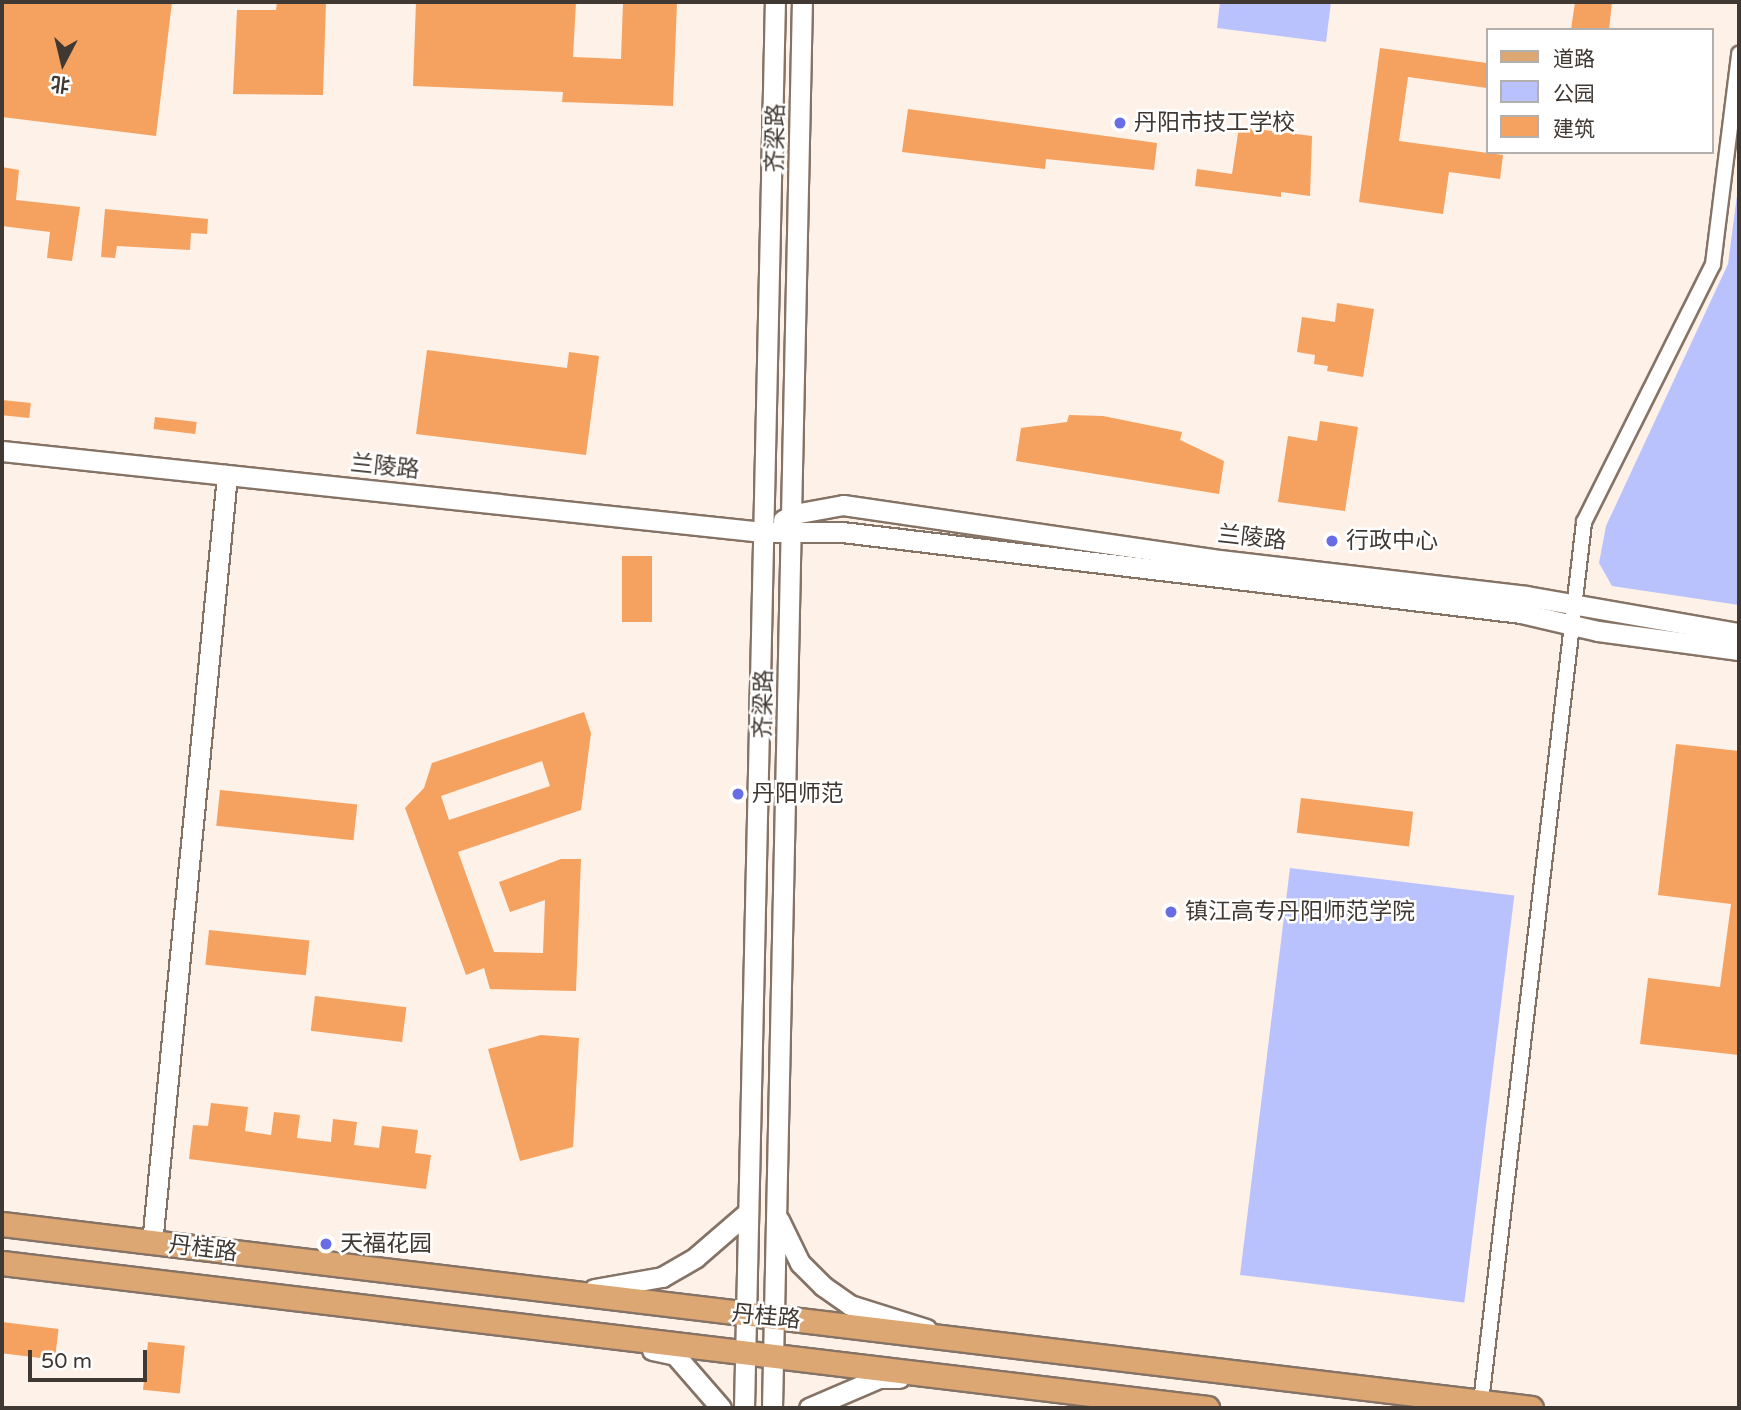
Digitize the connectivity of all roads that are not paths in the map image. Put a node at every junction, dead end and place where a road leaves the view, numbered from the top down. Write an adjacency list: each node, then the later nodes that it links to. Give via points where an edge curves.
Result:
1 (775, 2): 7 (main road, 齐梁路)
2 (802, 2): 6 (main road, 齐梁路)
3 (1739, 54): 8 (street, via 1713,264 1584,522)
4 (2, 451): 5 (main road, 兰陵路)
5 (227, 475): 7 (main road, 兰陵路); 14 (main road)
6 (793, 523): 7 (main road, 兰陵路); 8 (main road, 兰陵路); 8 (main road, 兰陵路, via 843,505 1212,559 1526,596); 12 (main road, 齐梁路)
7 (763, 531): 11 (main road, 齐梁路)
8 (1573, 616): 9 (main road, 兰陵路); 10 (main road, 兰陵路); 24 (street)
9 (1739, 633)
10 (1739, 650)
11 (748, 1212): 16 (main road, via 696,1257 662,1277); 17 (main road, 齐梁路)
12 (778, 1217): 18 (main road, 齐梁路); 20 (main road, via 800,1263 850,1305)
13 (2, 1224): 14 (main road, 丹桂路)
14 (152, 1243): 16 (main road, 丹桂路)
15 (2, 1263): 19 (main road, 丹桂路)
16 (560, 1293): 17 (main road, 丹桂路)
17 (746, 1316): 18 (main road, 丹桂路); 21 (main road, 齐梁路)
18 (775, 1318): 20 (main road, 丹桂路); 22 (main road, 齐梁路)
19 (559, 1328): 21 (main road, 丹桂路); 25 (main road, via 675,1355)
20 (954, 1339): 24 (main road, 丹桂路)
21 (745, 1349): 22 (main road, 丹桂路); 26 (main road, 齐梁路)
22 (774, 1358): 23 (main road, 丹桂路); 27 (main road, 齐梁路)
23 (935, 1377): 28 (main road, via 879,1378); 29 (main road, 丹桂路)
24 (1481, 1402): 30 (main road, 丹桂路)
25 (721, 1408)
26 (744, 1408)
27 (772, 1408)
28 (809, 1408)
29 (1207, 1408)
30 (1531, 1408)

